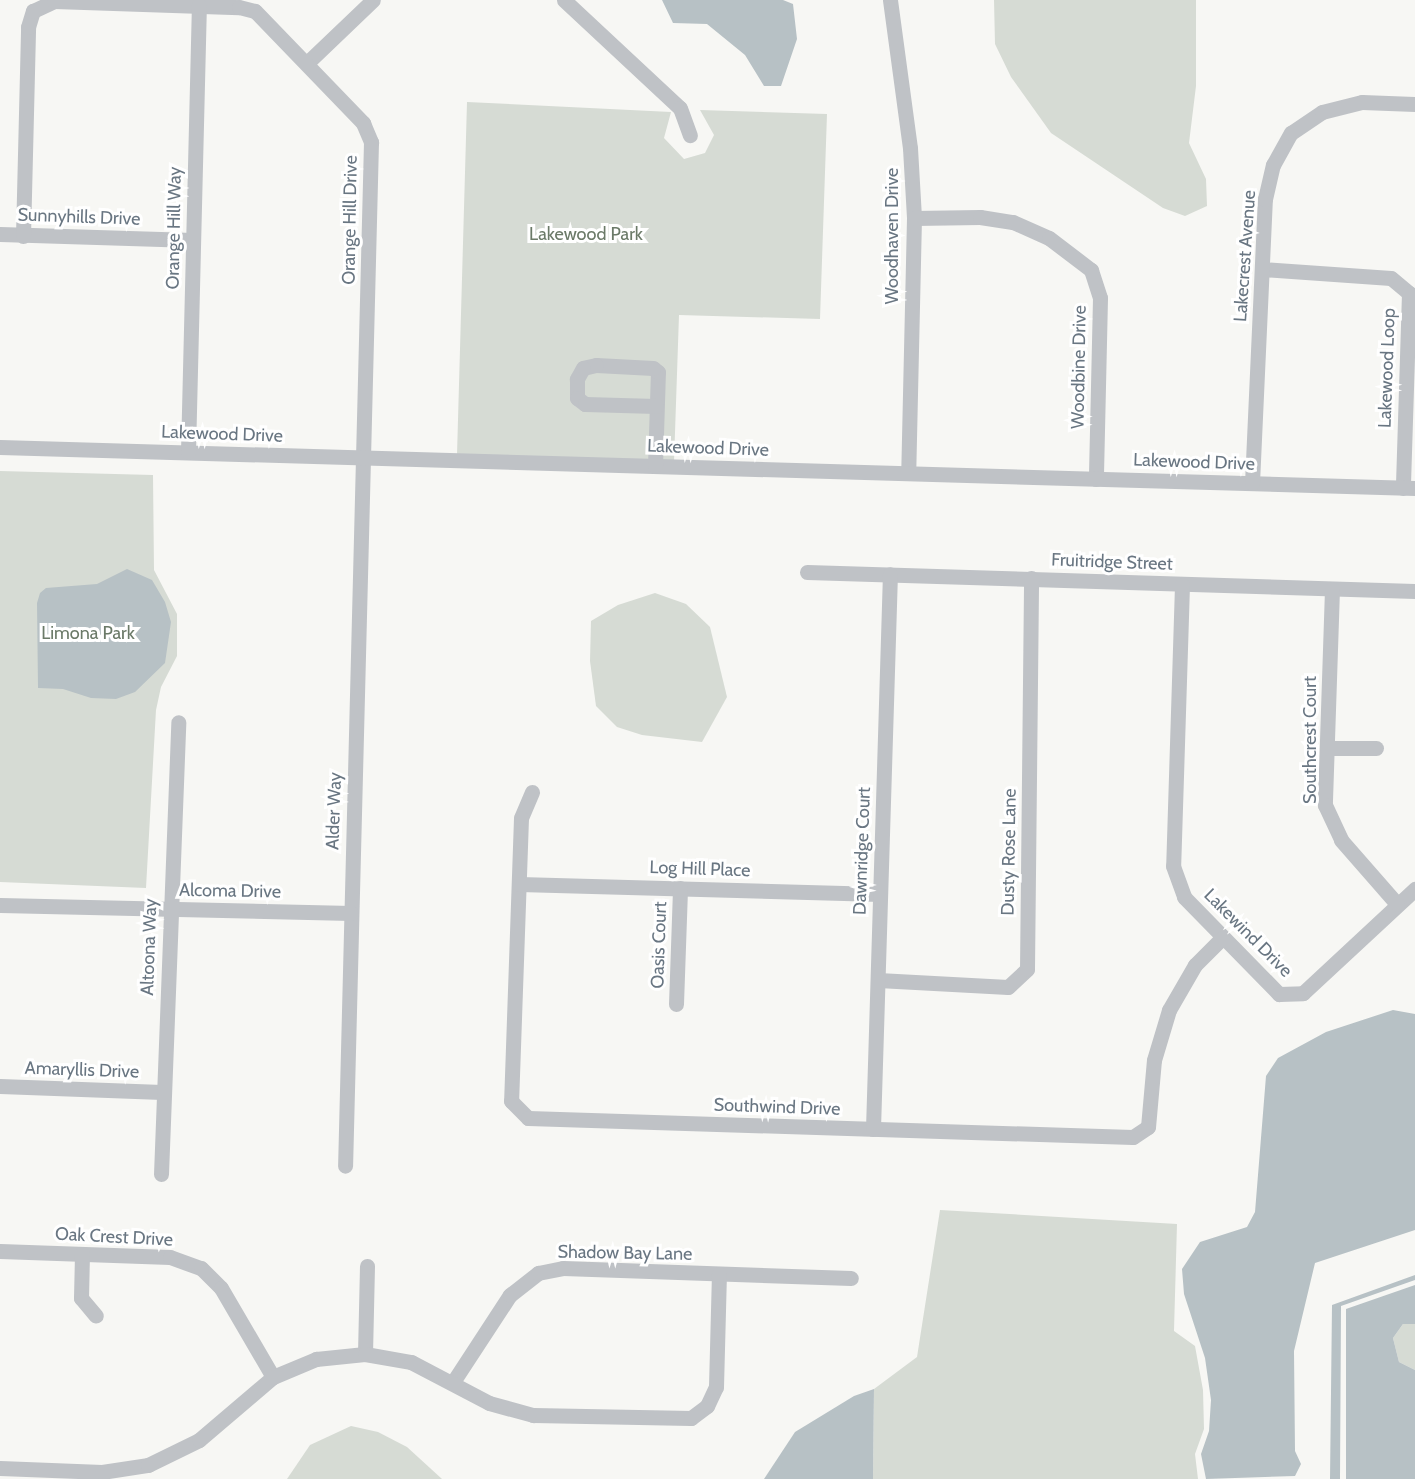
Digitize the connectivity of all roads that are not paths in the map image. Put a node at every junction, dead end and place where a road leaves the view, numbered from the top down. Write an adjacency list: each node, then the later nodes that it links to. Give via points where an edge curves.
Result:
1 (373, 0): 5 (street)
2 (564, 0): 7 (street, via 680,108)
3 (890, 0): 8 (street, Woodhaven Drive, via 910,148)
4 (199, 5): 5 (street, Orange Hill Drive, via 255,12); 10 (street, Orange Hill Drive, via 54,1 33,11 28,27); 11 (street, Orange Hill Way)
5 (307, 63): 16 (street, Orange Hill Drive, via 363,123 371,142)
6 (1415, 104): 12 (street, Lakecrest Avenue, via 1362,102 1322,111 1291,133 1273,165 1265,199)
7 (690, 135)
8 (914, 218): 18 (street, Woodhaven Drive); 19 (street, Woodbine Drive, via 980,217 1013,222 1049,238 1091,270 1100,298)
9 (0, 234): 10 (street, Sunnyhills Drive)
10 (23, 236): 11 (street, Sunnyhills Drive)
11 (193, 240): 15 (street, Orange Hill Way)
12 (1262, 269): 20 (street, Lakecrest Avenue); 21 (street, Lakewood Loop, via 1390,278 1409,293)
13 (656, 406): 13 (street, via 658,372 653,368 596,365 583,369 577,379 577,398 585,404); 17 (street)
14 (0, 447): 15 (street, Lakewood Drive)
15 (188, 453): 16 (street, Lakewood Drive)
16 (363, 458): 17 (street, Lakewood Drive); 39 (street, Alder Way)
17 (655, 466): 18 (street, Lakewood Drive)
18 (908, 473): 19 (street, Lakewood Drive)
19 (1096, 478): 20 (street, Lakewood Drive)
20 (1252, 483): 21 (street, Lakewood Drive)
21 (1409, 488)
22 (807, 572): 23 (street, Fruitridge Street)
23 (890, 574): 24 (street, Fruitridge Street); 35 (street, Dawnridge Court)
24 (1031, 579): 25 (street, Fruitridge Street); 41 (street, Dusty Rose Lane, via 1027,969 1008,987)
25 (1182, 585): 26 (street, Fruitridge Street); 40 (street, Lakewind Drive, via 1173,866 1184,897)
26 (1332, 589): 27 (street, Fruitridge Street); 29 (street, Southcrest Court)
27 (1415, 591)
28 (178, 722): 38 (street, Altoona Way)
29 (1327, 748): 30 (street); 36 (street, Southcrest Court, via 1325,805 1341,840)
30 (1376, 748)
31 (532, 792): 32 (street, Southwind Drive, via 521,818)
32 (519, 884): 33 (street, Log Hill Place); 45 (street, Southwind Drive, via 511,1101 528,1118)
33 (680, 888): 35 (street, Log Hill Place); 42 (street, Oasis Court)
34 (1415, 889): 36 (street, Lakewind Drive)
35 (880, 894): 41 (street, Dawnridge Court)
36 (1397, 904): 40 (street, Lakewind Drive, via 1303,993 1279,994)
37 (0, 905): 38 (street, Alcoma Drive)
38 (170, 909): 39 (street, Alcoma Drive); 44 (street, Altoona Way)
39 (351, 913): 46 (street, Alder Way)
40 (1222, 938): 45 (street, Southwind Drive, via 1195,965 1170,1010 1154,1060 1148,1126 1133,1137)
41 (878, 980): 45 (street, Dawnridge Court)
42 (676, 1004)
43 (0, 1086): 44 (street, Amaryllis Drive)
44 (162, 1092): 47 (street, Altoona Way)
45 (873, 1129)
46 (345, 1166)
47 (160, 1174)
48 (0, 1251): 49 (street, Oak Crest Drive)
49 (82, 1254): 53 (street, via 81,1298); 55 (street, Oak Crest Drive, via 170,1257 201,1268 221,1288)
50 (367, 1266): 54 (street)
51 (719, 1274): 52 (street, Shadow Bay Lane); 56 (street, Shadow Bay Lane, via 563,1268 538,1273 510,1294); 56 (street, via 716,1387 707,1406 691,1418 533,1415 489,1403)
52 (851, 1278)
53 (96, 1316)
54 (365, 1354): 55 (street, via 316,1359); 56 (street, via 411,1362)
55 (273, 1377): 57 (street, via 199,1440 148,1465 102,1472)
56 (453, 1382)
57 (0, 1468)

